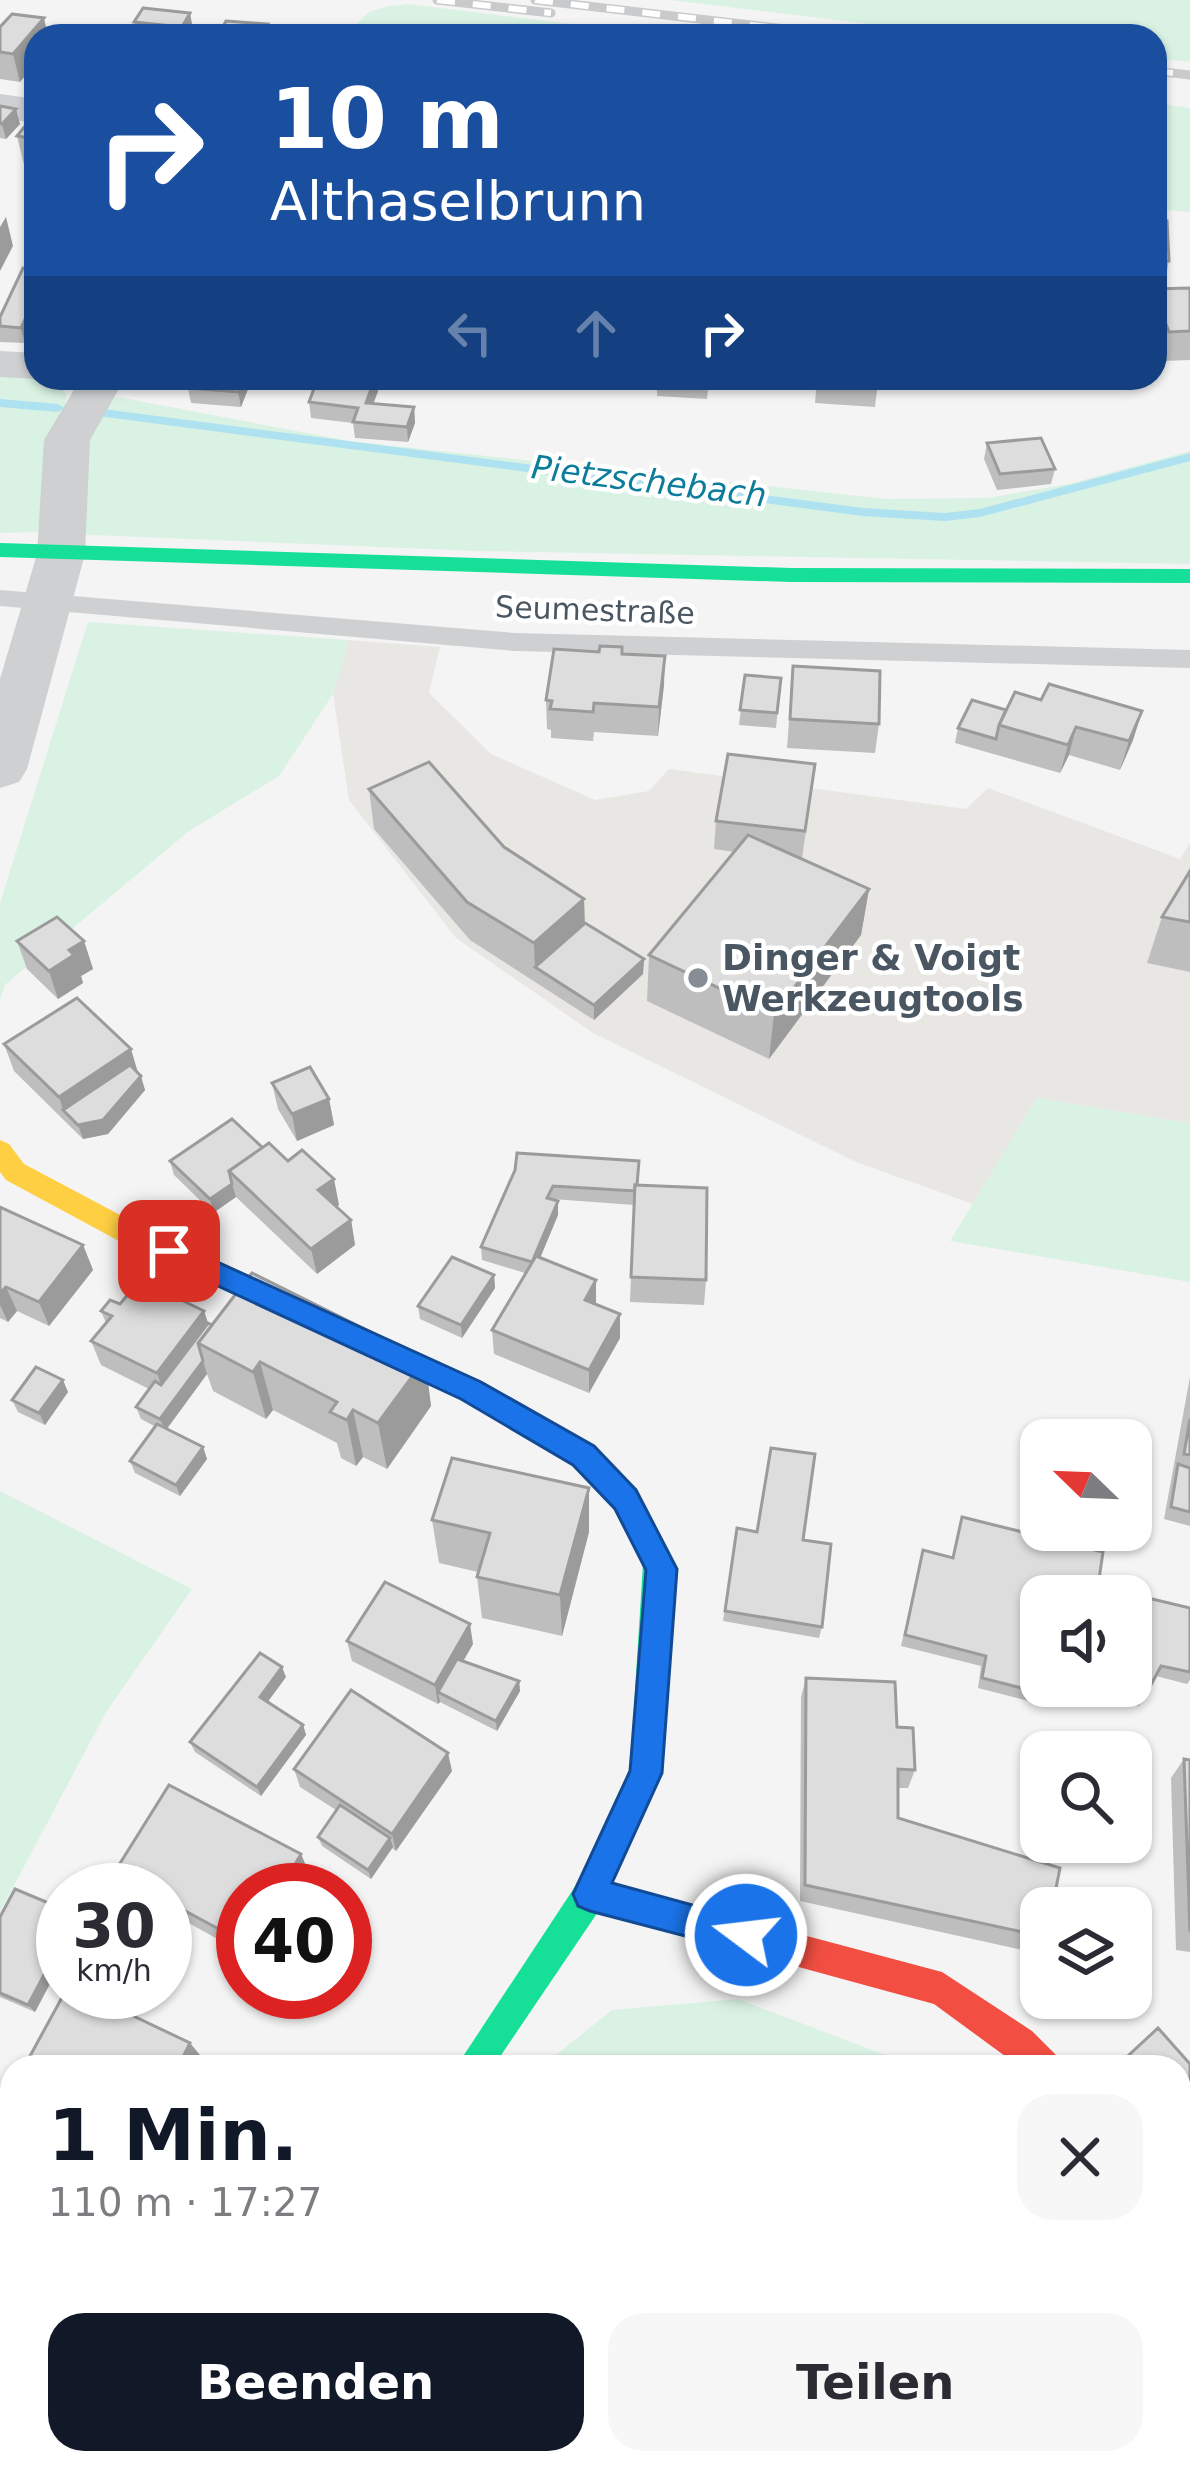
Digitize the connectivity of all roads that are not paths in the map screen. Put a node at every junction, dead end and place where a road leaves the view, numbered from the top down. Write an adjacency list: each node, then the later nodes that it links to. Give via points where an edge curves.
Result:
1 (96, 390): 3 (street, via 68,440)
2 (0, 550): 3 (street, Seumestraße)
3 (61, 554): 4 (street, Seumestraße, via 791,575); 5 (street)
4 (1190, 576)
5 (24, 600): 6 (lane, Seumestraße, via 515,642); 7 (street)
6 (1190, 659)
7 (0, 769)
8 (0, 1151): 9 (street, via 14,1172 128,1233 471,1390 584,1455 625,1499 662,1569 646,1773)
9 (590, 1894): 10 (street); 11 (street, via 942,1990)
10 (480, 2055)
11 (1032, 2055)

